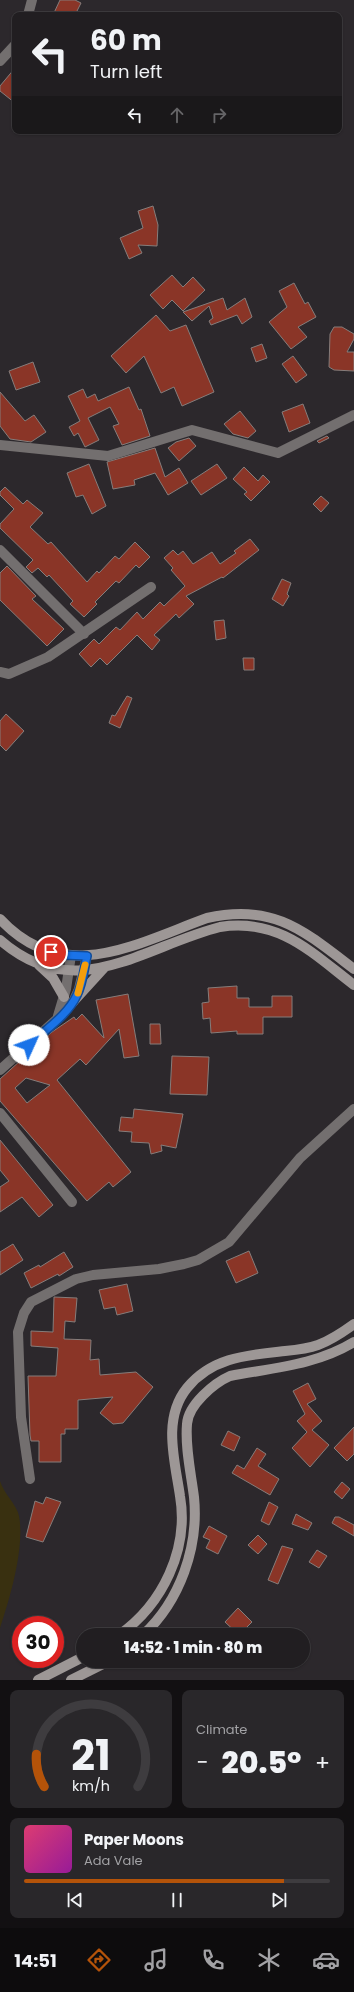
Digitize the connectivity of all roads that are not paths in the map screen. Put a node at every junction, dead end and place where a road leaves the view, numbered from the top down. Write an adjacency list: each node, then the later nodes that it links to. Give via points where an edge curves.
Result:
1 (32, 0): 2 (street)
2 (29, 12)
3 (12, 49): 4 (street)
4 (0, 61)
5 (354, 414): 6 (street, via 278,453 192,430 108,456)
6 (0, 445)
7 (0, 550): 9 (street)
8 (152, 587): 9 (street)
9 (84, 634): 10 (street, via 48,656 8,674)
10 (0, 672)
11 (0, 919): 13 (main road, via 26,941 51,952)
12 (0, 940): 15 (main road, via 14,951)
13 (70, 955): 14 (main road); 18 (street)
14 (87, 956): 17 (main road, via 116,950 206,918 249,913 276,918 290,924 314,938); 19 (street)
15 (36, 962): 18 (main road); 21 (main road)
16 (104, 968): 19 (main road); 20 (main road, via 206,930 247,925 267,928 286,935); 21 (main road)
17 (354, 969)
18 (69, 970): 19 (main road); 21 (street)
19 (84, 970): 21 (street, via 79,989)
20 (354, 985)
21 (69, 1000): 22 (street, via 56,1020)
22 (0, 1070)
23 (354, 1109): 28 (street, via 300,1158 229,1242 198,1260 184,1264 76,1279 31,1302 24,1313 18,1332 21,1417)
24 (0, 1114): 25 (street)
25 (72, 1202)
26 (354, 1324): 29 (main road, via 317,1346 254,1354 220,1362 204,1370 186,1389 180,1398 172,1429 172,1447 182,1514 179,1546 160,1593)
27 (354, 1342): 30 (main road, via 314,1360 230,1376 207,1390 198,1401 187,1423 195,1512 189,1556 179,1585 167,1608)
28 (30, 1479)
29 (126, 1628)
30 (149, 1628)
31 (76, 1661): 33 (main road)
32 (95, 1668): 34 (main road)
33 (38, 1680)
34 (71, 1680)

